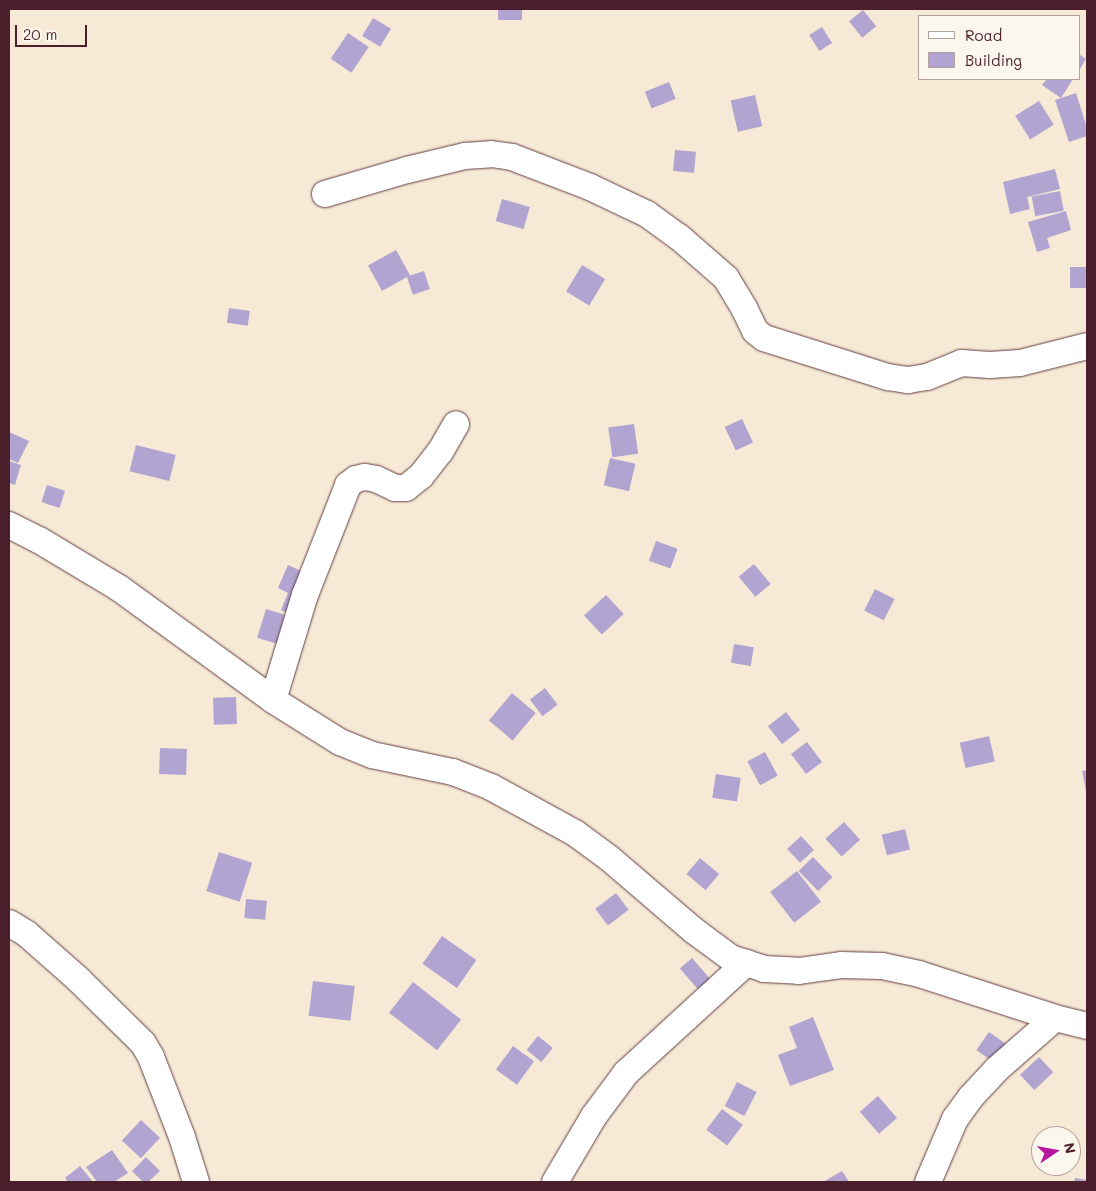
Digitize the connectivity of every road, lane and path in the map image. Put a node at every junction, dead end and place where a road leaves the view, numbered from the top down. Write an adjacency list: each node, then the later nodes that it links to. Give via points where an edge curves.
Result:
1 (325, 194): 2 (street, via 465,156 491,154 512,157 598,191 647,214 671,231 726,278 755,331 764,338 888,377 908,380 961,364 1020,363)
2 (1087, 346)
3 (456, 424): 5 (street, via 440,452 421,476 406,488 395,488 366,477 348,485 305,595)
4 (9, 525): 5 (street, via 119,588)
5 (273, 700): 7 (street, via 340,742 372,755 453,772 491,787 575,833 610,858 693,930 731,958)
6 (9, 923): 10 (street, via 27,934 78,979 143,1043 182,1138)
7 (746, 963): 8 (street, via 764,969 799,971 841,965 882,966 919,974); 11 (street, via 626,1073 594,1116)
8 (1056, 1018): 9 (street); 12 (street, via 997,1069 971,1097 955,1119)
9 (1087, 1026)
10 (196, 1182)
11 (555, 1182)
12 (928, 1182)

